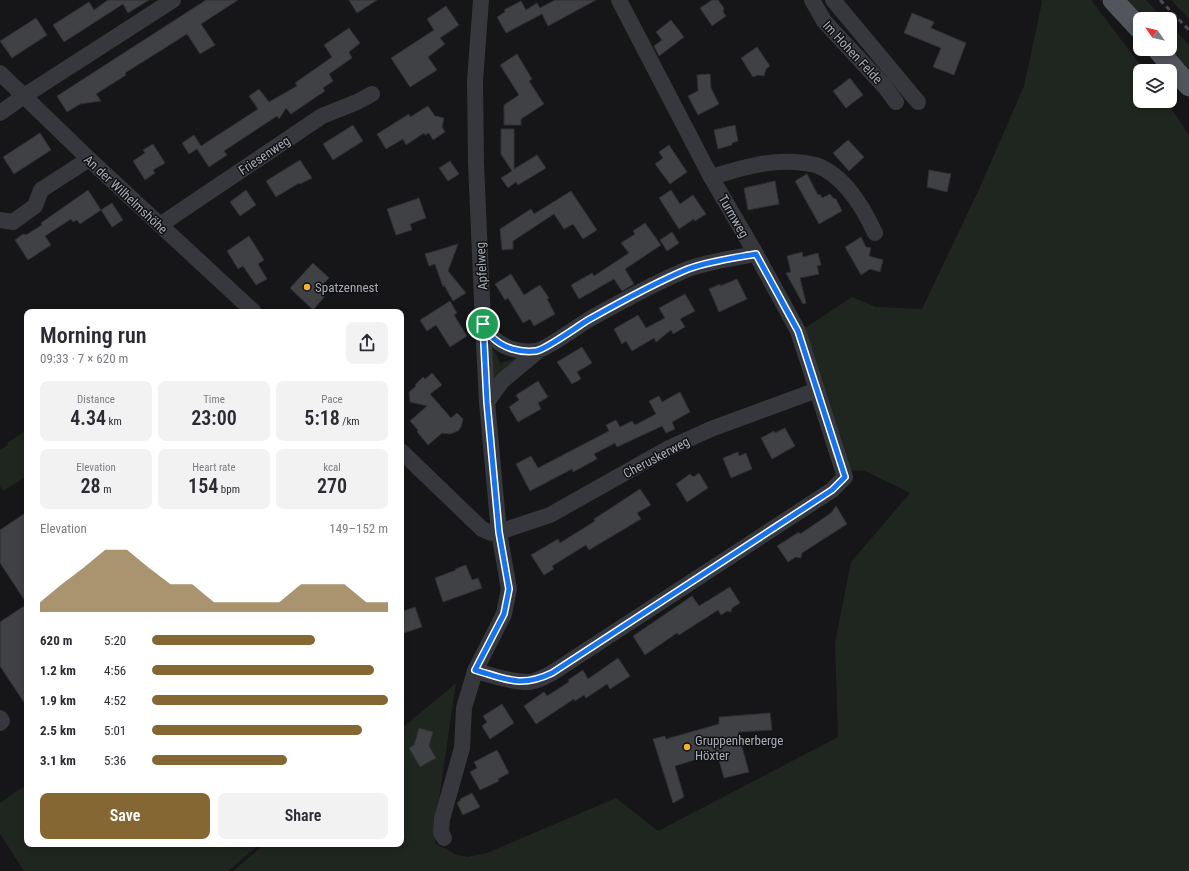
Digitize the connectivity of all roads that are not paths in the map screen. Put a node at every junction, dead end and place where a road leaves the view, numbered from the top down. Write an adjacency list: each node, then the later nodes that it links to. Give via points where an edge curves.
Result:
1 (173, 0): 12 (street)
2 (481, 0): 23 (street, Apfelweg, via 475,96)
3 (619, 0): 17 (street, Turmweg)
4 (812, 0): 13 (street, Im Hohen Felde, via 824,21)
5 (833, 0): 14 (street, Im Hohen Felde)
6 (1113, 0): 7 (main road)
7 (1133, 21)
8 (1163, 56): 10 (main road)
9 (0, 73): 12 (street, An der Wilhelmshöhe)
10 (1189, 86)
11 (372, 94): 19 (street, Friesenweg, via 322,116)
12 (24, 96): 15 (street); 16 (street, An der Wilhelmshöhe)
13 (896, 102)
14 (918, 102)
15 (0, 113)
16 (89, 160): 18 (street, via 41,190 35,206 13,222); 19 (street, An der Wilhelmshöhe)
17 (711, 177): 20 (street, Turmweg, via 757,164 789,161 816,165 832,174 847,188 862,207); 21 (street, Turmweg)
18 (0, 220)
19 (160, 225): 22 (street, An der Wilhelmshöhe)
20 (875, 233)
21 (756, 254): 24 (street, via 689,269 587,320); 25 (street, Turmweg, via 798,331)
22 (251, 309)
23 (483, 324): 24 (street, via 491,337 502,345 522,352); 26 (street, Apfelweg)
24 (538, 351): 26 (street, via 502,381)
25 (818, 390): 28 (street, Cheruskerweg, via 711,429 669,448 550,515); 29 (street, Turmweg, via 845,477 832,490 552,673 529,682 502,679)
26 (487, 402): 28 (street, Apfelweg)
27 (404, 454): 28 (street, via 482,529 491,533)
28 (499, 532): 29 (street, via 509,589 504,614)
29 (475, 670): 32 (street, via 464,708 462,748 442,819 441,832)
30 (0, 718): 31 (street)
31 (0, 723)
32 (444, 838)

